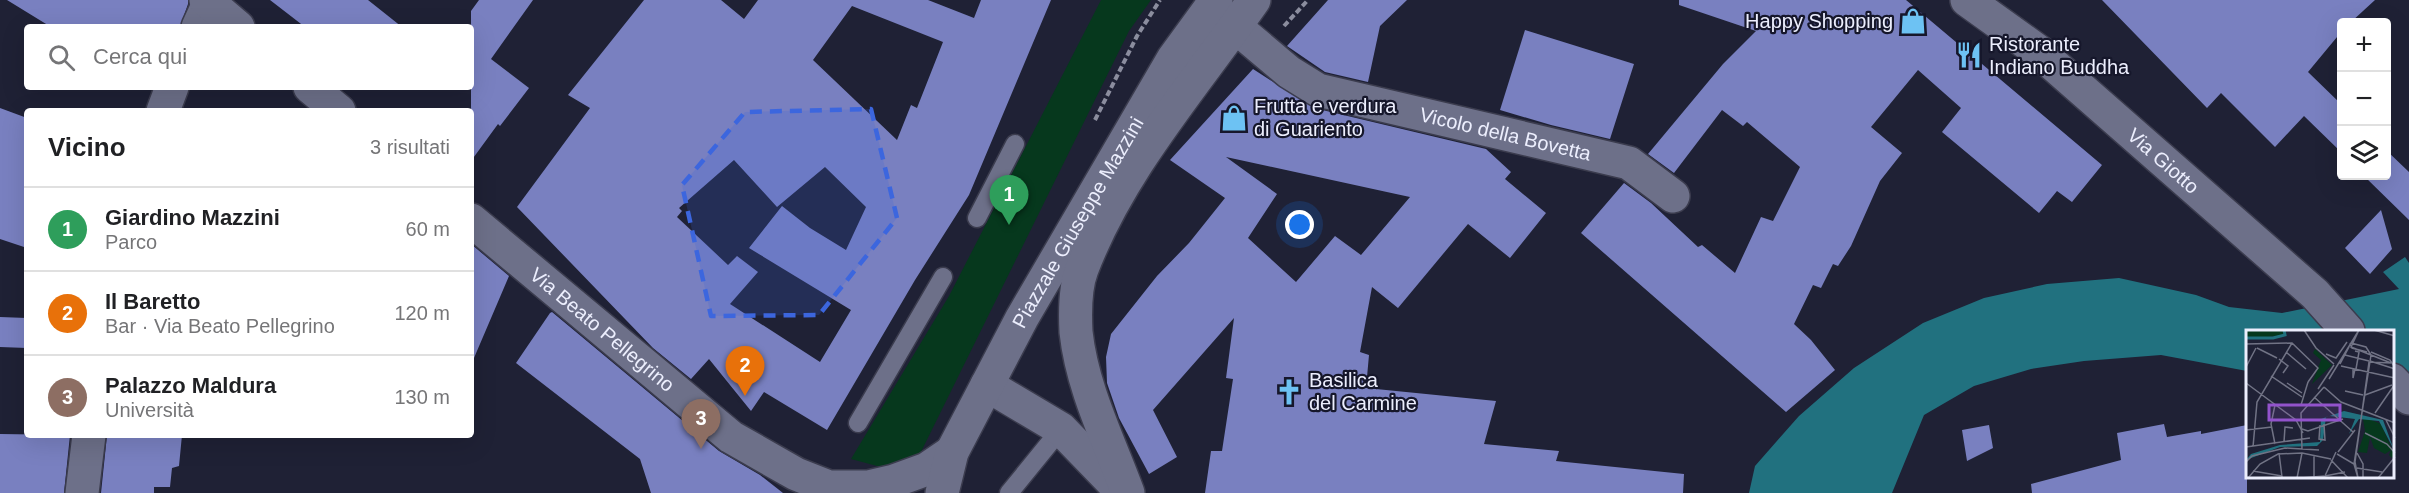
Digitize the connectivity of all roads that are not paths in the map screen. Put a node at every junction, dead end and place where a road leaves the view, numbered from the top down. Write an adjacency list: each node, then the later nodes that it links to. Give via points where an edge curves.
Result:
1 (1967, 0): 14 (street, Via Giotto, via 2038,51 2315,294)
2 (1229, 8): 10 (street, Vicolo della Bovetta, via 1262,49 1318,90 1629,163); 16 (street, Piazzale Giuseppe Mazzini, via 1173,59); 26 (street, Piazzale Giuseppe Mazzini, via 1197,75 1120,191 1081,270 1076,332 1084,375)
3 (204, 10): 4 (street)
4 (232, 24)
5 (171, 90): 7 (street)
6 (314, 90): 8 (street)
7 (164, 108)
8 (335, 108)
9 (1015, 144): 11 (lane)
10 (1673, 196)
11 (977, 218)
12 (474, 222): 22 (street, Via Beato Pellegrino, via 732,437 796,474)
13 (943, 277): 18 (lane)
14 (2348, 330)
15 (2394, 382): 17 (street)
16 (987, 385): 19 (street); 21 (street, Piazzale Giuseppe Mazzini)
17 (2409, 398)
18 (858, 423)
19 (1061, 429): 25 (lane); 26 (street)
20 (89, 438): 23 (street)
21 (952, 452): 22 (street, Via Beato Pellegrino, via 927,469 894,481); 24 (street)
22 (839, 490)
23 (82, 493)
24 (942, 493)
25 (1009, 493)
26 (1125, 493)

